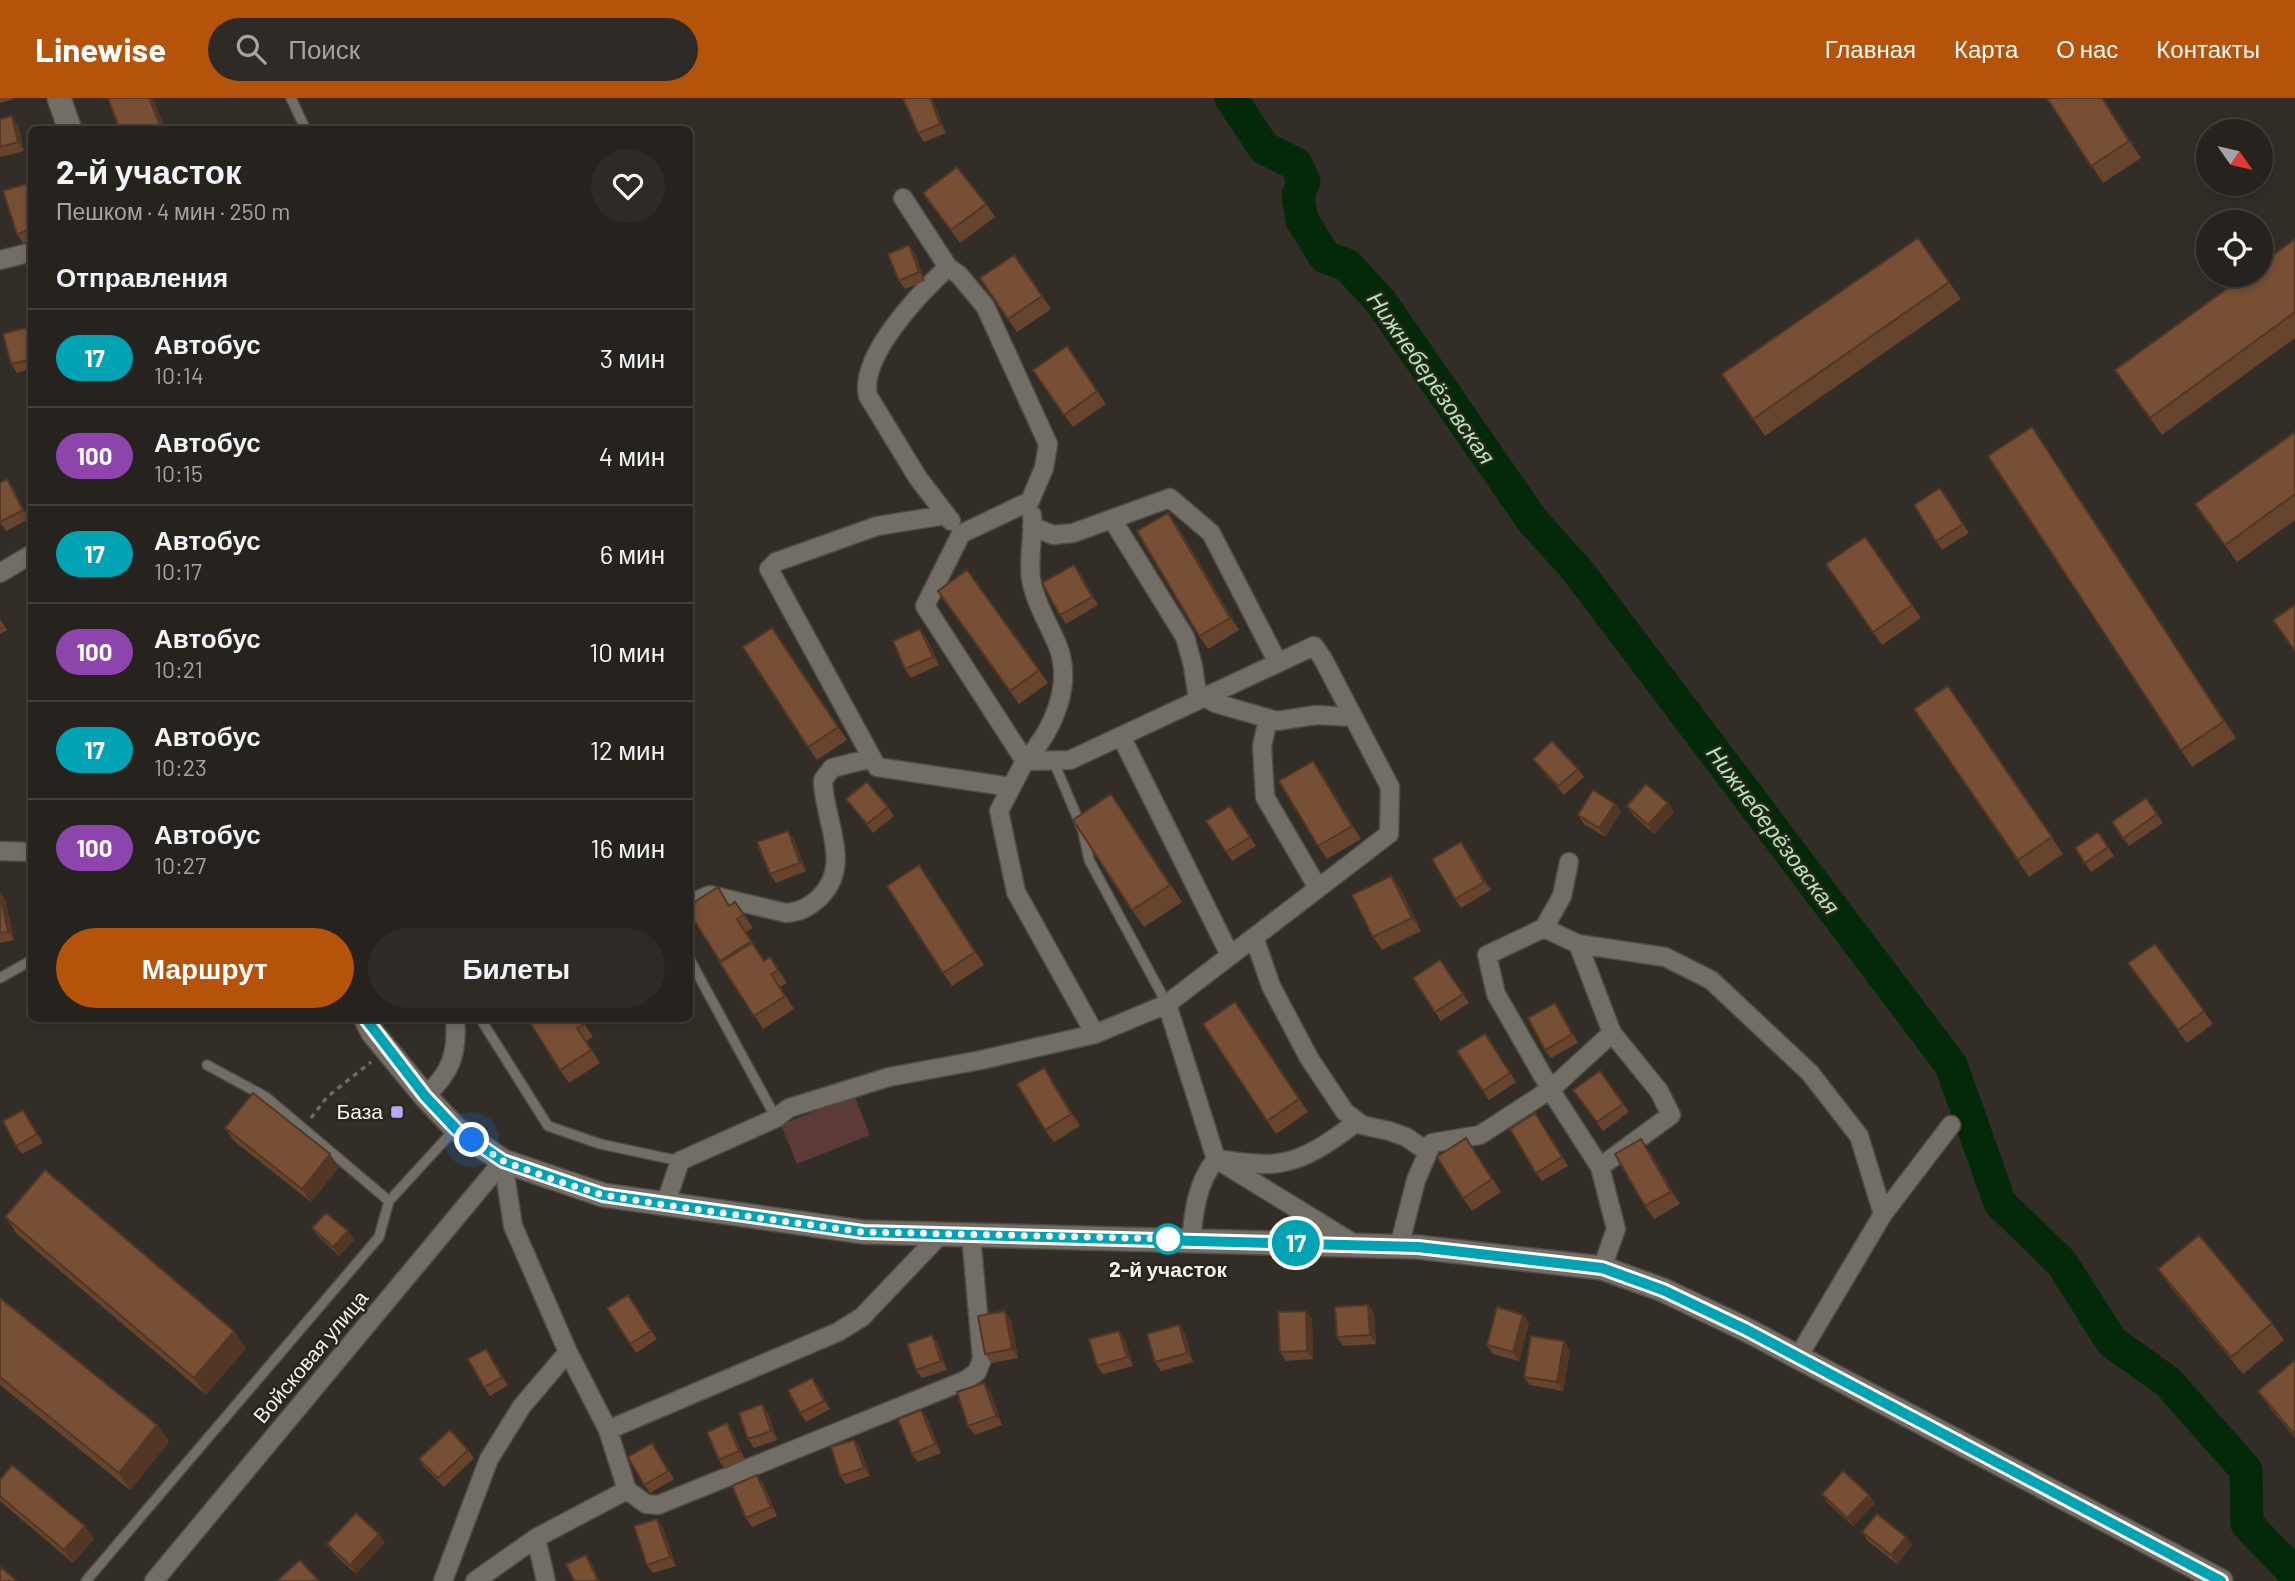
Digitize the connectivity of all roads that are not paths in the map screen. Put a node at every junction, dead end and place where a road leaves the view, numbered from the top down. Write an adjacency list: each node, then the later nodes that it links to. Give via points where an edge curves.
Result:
1 (59, 98): 3 (street)
2 (291, 98): 4 (lane)
3 (69, 126)
4 (304, 126)
5 (903, 198): 8 (street)
6 (28, 253): 7 (street)
7 (0, 260)
8 (948, 267): 9 (street, via 985,306 1048,444); 10 (street, via 905,310 869,368 866,384 868,396 918,478)
9 (1030, 501): 12 (street); 13 (street)
10 (946, 515): 13 (street); 21 (street, via 877,526 776,562 769,569)
11 (1112, 519): 12 (street, via 1060,535); 16 (street, via 1170,498 1211,533); 17 (street, via 1185,637)
12 (1032, 526): 23 (street, via 1031,581 1059,647 1064,677 1047,733)
13 (961, 534): 23 (street, via 925,606)
14 (28, 556): 15 (street)
15 (0, 573)
16 (1278, 663): 17 (street); 18 (street, via 1314,646)
17 (1202, 699): 19 (street); 20 (street)
18 (1353, 717): 19 (street); 28 (street, via 1390,787 1389,834)
19 (1268, 719): 28 (street, via 1262,746 1265,797)
20 (1121, 736): 22 (street, via 1070,760); 33 (street)
21 (872, 758): 24 (street, via 877,768); 29 (street, via 832,768 823,780 837,864 825,892 813,903 786,913 709,895)
22 (1053, 760): 23 (street); 37 (lane, via 1083,831 1089,860)
23 (1025, 761): 24 (street)
24 (1011, 787): 42 (street, via 999,811 1016,892)
25 (0, 851): 26 (street)
26 (28, 852)
27 (1569, 862): 30 (street, via 1562,896)
28 (1318, 888): 31 (street)
29 (693, 902)
30 (1544, 928): 32 (street); 44 (street, via 1487,955 1496,994)
31 (1254, 937): 33 (street); 47 (street, via 1270,986 1309,1058 1332,1096)
32 (1578, 944): 41 (street); 57 (street, via 1665,957 1712,980 1810,1073 1859,1136)
33 (1230, 955): 37 (street)
34 (28, 962): 36 (lane)
35 (693, 966): 46 (lane)
36 (0, 978)
37 (1167, 1004): 42 (street); 51 (street)
38 (368, 1022): 45 (street)
39 (456, 1022): 45 (street, via 455,1053 449,1068)
40 (483, 1022): 53 (lane, via 548,1126 600,1144)
41 (1612, 1033): 44 (street); 54 (street, via 1659,1091 1671,1115)
42 (1095, 1034): 46 (street, via 889,1077 789,1108)
43 (207, 1065): 55 (lane, via 266,1097)
44 (1551, 1089): 50 (street, via 1480,1135 1432,1143); 54 (street)
45 (425, 1096): 49 (street)
46 (776, 1118): 53 (street)
47 (1357, 1122): 50 (street, via 1406,1137); 51 (street, via 1308,1154 1279,1163)
48 (1951, 1125): 57 (street)
49 (456, 1129): 52 (street); 55 (lane)
50 (1428, 1152): 62 (street)
51 (1216, 1159): 60 (street, via 1199,1190); 61 (street)
52 (503, 1161): 56 (street, via 603,1195); 64 (street, via 513,1226); 70 (street, Войсковая улица)
53 (680, 1161): 56 (street)
54 (1600, 1167): 63 (street, via 1616,1229)
55 (388, 1201): 69 (lane, via 379,1237)
56 (665, 1205): 58 (street, via 863,1232)
57 (1883, 1214): 65 (street)
58 (941, 1234): 59 (street); 66 (street, via 862,1317 838,1332)
59 (971, 1235): 60 (street); 67 (street, via 982,1359 972,1376 658,1506 646,1504)
60 (1191, 1240): 61 (street)
61 (1356, 1245): 62 (street)
62 (1399, 1247): 63 (street)
63 (1602, 1268): 65 (street, via 1663,1290)
64 (568, 1352): 66 (street); 71 (street, via 522,1406 489,1459)
65 (1798, 1357): 74 (street)
66 (608, 1430): 67 (street)
67 (627, 1490): 68 (street)
68 (536, 1538): 72 (street); 73 (street)
69 (86, 1581)
70 (154, 1581)
71 (443, 1581)
72 (475, 1581)
73 (546, 1581)
74 (2221, 1581)

